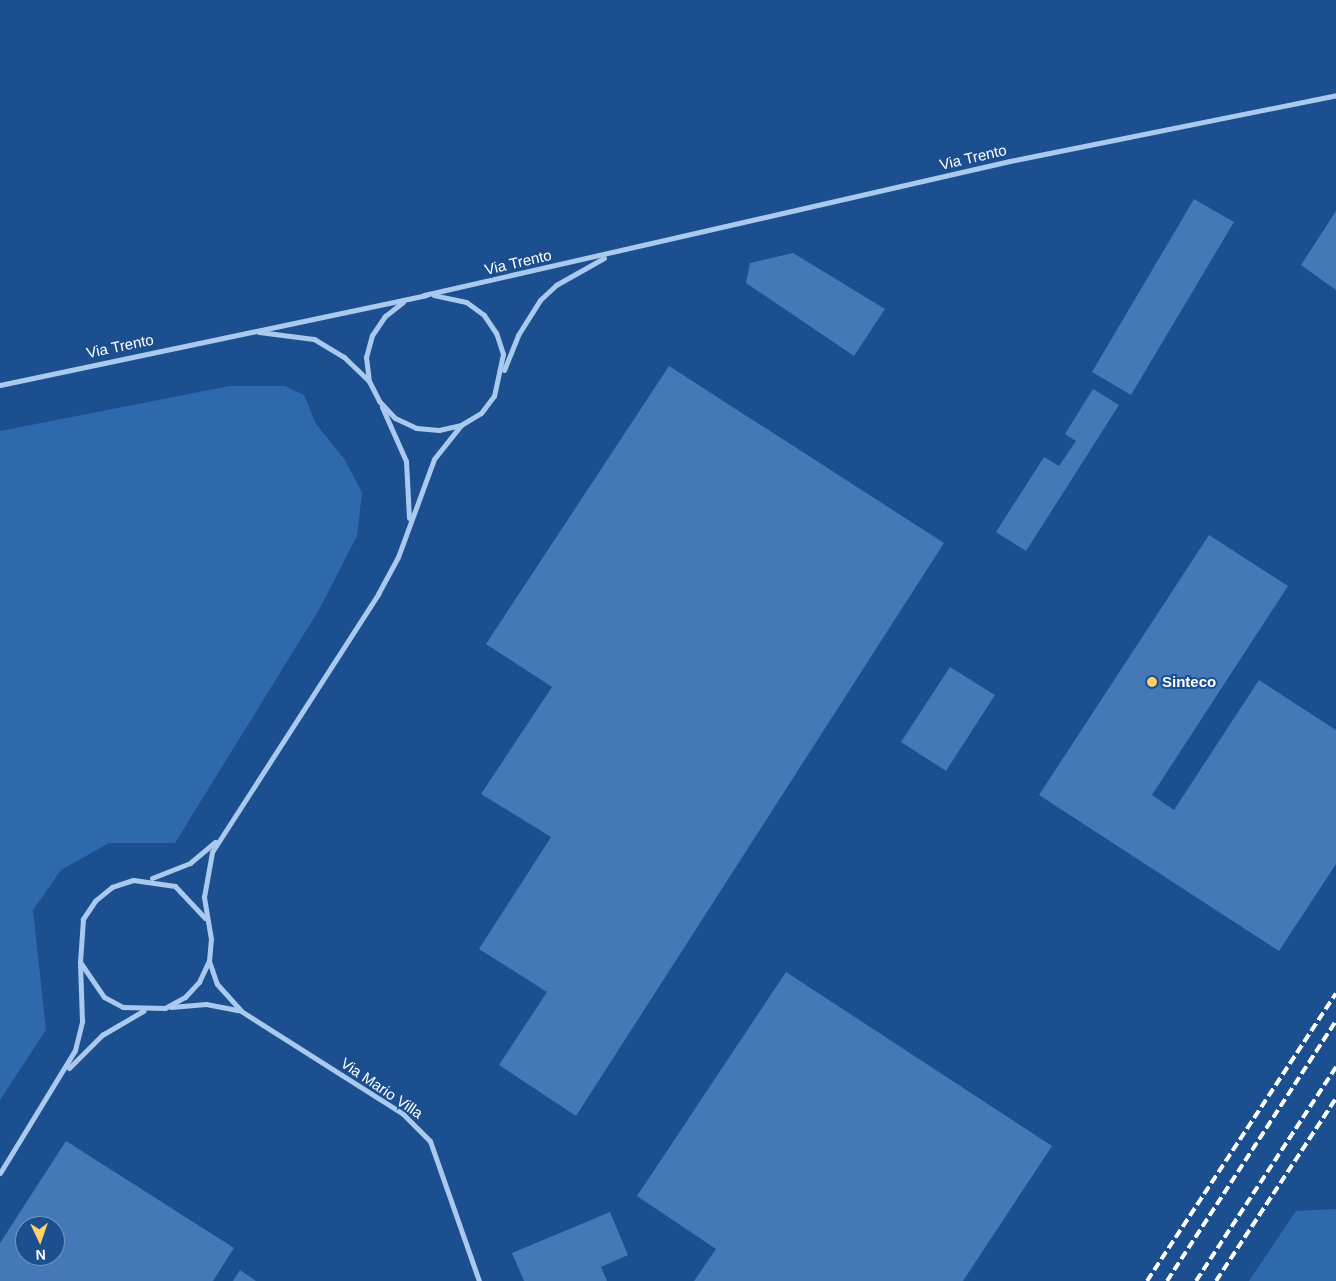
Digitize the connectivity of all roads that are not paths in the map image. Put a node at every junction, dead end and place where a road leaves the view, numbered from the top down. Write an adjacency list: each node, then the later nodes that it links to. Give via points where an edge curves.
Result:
1 (1336, 95): 2 (street, Via Trento, via 1010,161)
2 (618, 252): 3 (street, Via Trento); 6 (street, Via Trento, via 574,273 540,300 518,336)
3 (424, 295): 4 (street, Via Trento); 6 (street, Via Trento, via 466,302 484,315 496,333)
4 (403, 302): 5 (street, Via Trento); 7 (street, Via Trento, via 385,316 372,335 366,358)
5 (246, 332): 7 (street, Via Trento, via 277,332 314,339 344,357); 8 (street, Via Trento)
6 (502, 375): 10 (street, Via Trento, via 494,396 481,413)
7 (369, 381): 9 (street, Via Trento)
8 (0, 384)
9 (379, 401): 10 (street, Via Trento, via 395,418 416,428 439,430); 11 (street, via 406,461)
10 (461, 425): 11 (street, via 434,459)
11 (408, 523): 12 (street, via 378,594)
12 (222, 834): 13 (street, via 190,863); 14 (street, via 208,874)
13 (148, 880): 14 (street, via 175,886 193,900); 16 (street, via 112,887 95,901 83,919)
14 (205, 918): 15 (street, via 210,939)
15 (209, 961): 17 (street, via 200,982 185,997); 19 (street, Via Mario Villa, via 217,984)
16 (80, 962): 18 (street, via 104,997 123,1007); 20 (street, via 80,1033)
17 (165, 1008): 18 (street); 19 (street, Via Mario Villa, via 206,1004)
18 (144, 1011): 20 (street, via 102,1035)
19 (241, 1011): 22 (street, Via Mario Villa, via 418,1126 439,1158)
20 (65, 1072): 21 (street)
21 (0, 1172)
22 (479, 1281)

